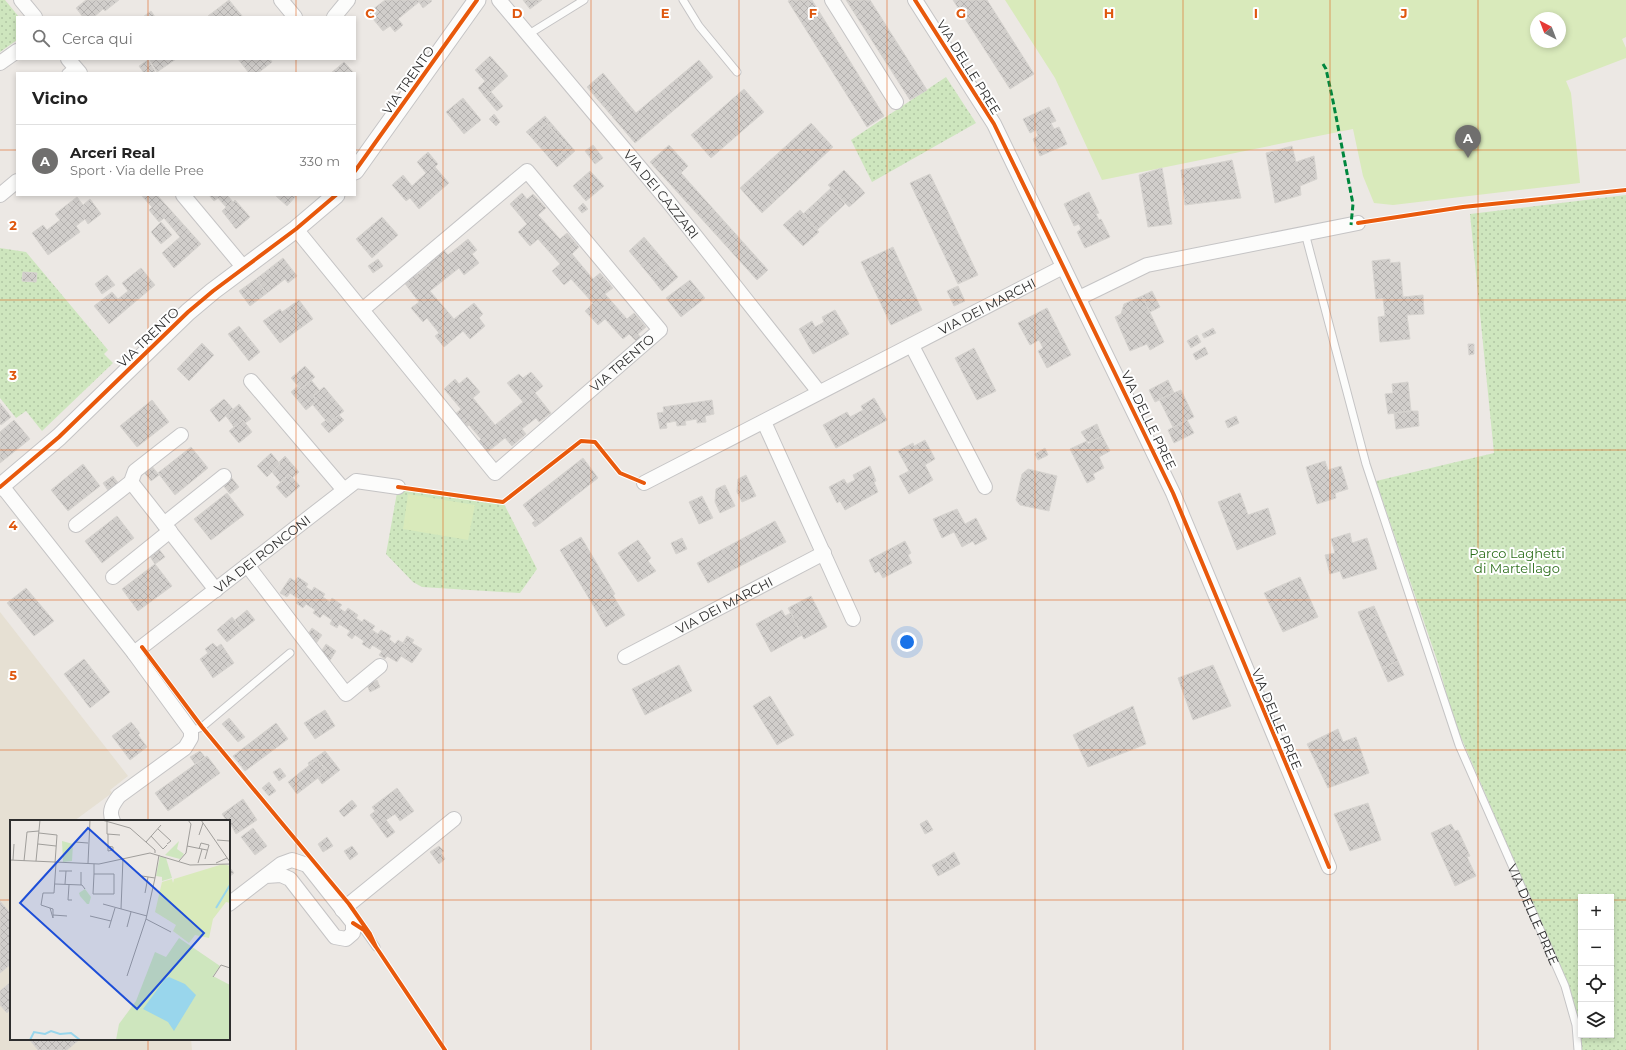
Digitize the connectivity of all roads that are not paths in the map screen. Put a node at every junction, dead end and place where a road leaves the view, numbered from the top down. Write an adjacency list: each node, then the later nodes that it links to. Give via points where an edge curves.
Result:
1 (21, 0): 10 (street)
2 (348, 0): 12 (street)
3 (477, 0): 18 (street, VIA TRENTO)
4 (499, 0): 13 (street, VIA DEI CAZZARI)
5 (584, 0): 13 (lane)
6 (683, 0): 16 (lane, via 702,30)
7 (832, 0): 17 (street)
8 (915, 0): 26 (street, VIA DELLE PREE, via 994,124)
9 (282, 1): 11 (street)
10 (34, 16)
11 (294, 16)
12 (335, 16)
13 (529, 34): 32 (street, VIA DEI CAZZARI, via 667,200)
14 (16, 52): 15 (street)
15 (0, 64)
16 (736, 72)
17 (896, 102)
18 (356, 170)
19 (16, 182): 20 (street)
20 (0, 195)
21 (184, 196): 27 (street)
22 (335, 196): 24 (street, VIA TRENTO)
23 (1358, 223): 25 (street)
24 (296, 229): 27 (street, VIA TRENTO); 29 (street, VIA TRENTO)
25 (1304, 233): 28 (street, via 1147,265); 62 (lane, VIA DELLE PREE, via 1366,464 1454,730 1473,781 1565,986 1576,1025)
26 (1063, 267): 28 (street, VIA DELLE PREE); 30 (street, VIA DEI MARCHI)
27 (244, 268): 38 (street, VIA TRENTO, via 188,312 59,437)
28 (1079, 298): 56 (street, VIA DELLE PREE, via 1173,493)
29 (362, 310): 29 (street, VIA TRENTO, via 495,473 660,330 527,171)
30 (912, 346): 32 (street, VIA DEI MARCHI); 40 (street)
31 (251, 381): 41 (street)
32 (819, 392): 33 (street, VIA DEI MARCHI)
33 (764, 422): 37 (street, VIA DEI MARCHI); 44 (street)
34 (181, 435): 36 (street, via 135,471)
35 (224, 476): 43 (street)
36 (131, 482): 42 (street); 43 (street)
37 (644, 483)
38 (1, 486): 49 (street)
39 (398, 487): 41 (street, VIA DEI RONCONI, via 356,481)
40 (985, 487)
41 (344, 490): 45 (street, VIA DEI RONCONI)
42 (76, 525)
43 (167, 528): 46 (street); 47 (street)
44 (824, 553): 48 (street); 51 (street, VIA DEI MARCHI)
45 (247, 566): 47 (street, VIA DEI RONCONI); 52 (street, via 346,694)
46 (113, 577)
47 (216, 590): 49 (street, VIA DEI RONCONI)
48 (853, 619)
49 (134, 653): 53 (street)
50 (290, 653): 53 (lane, via 202,727)
51 (625, 657)
52 (380, 666)
53 (192, 731): 55 (street, via 185,748 119,796 111,806)
54 (454, 819): 59 (street)
55 (112, 820)
56 (1329, 867)
57 (266, 876): 58 (street); 59 (street, via 281,864 292,860 306,864); 60 (street, via 281,875 290,879 335,938 346,939 353,933)
58 (230, 903)
59 (342, 910): 60 (street)
60 (352, 923): 61 (lane, via 364,930)
61 (376, 947)
62 (1578, 1050)

